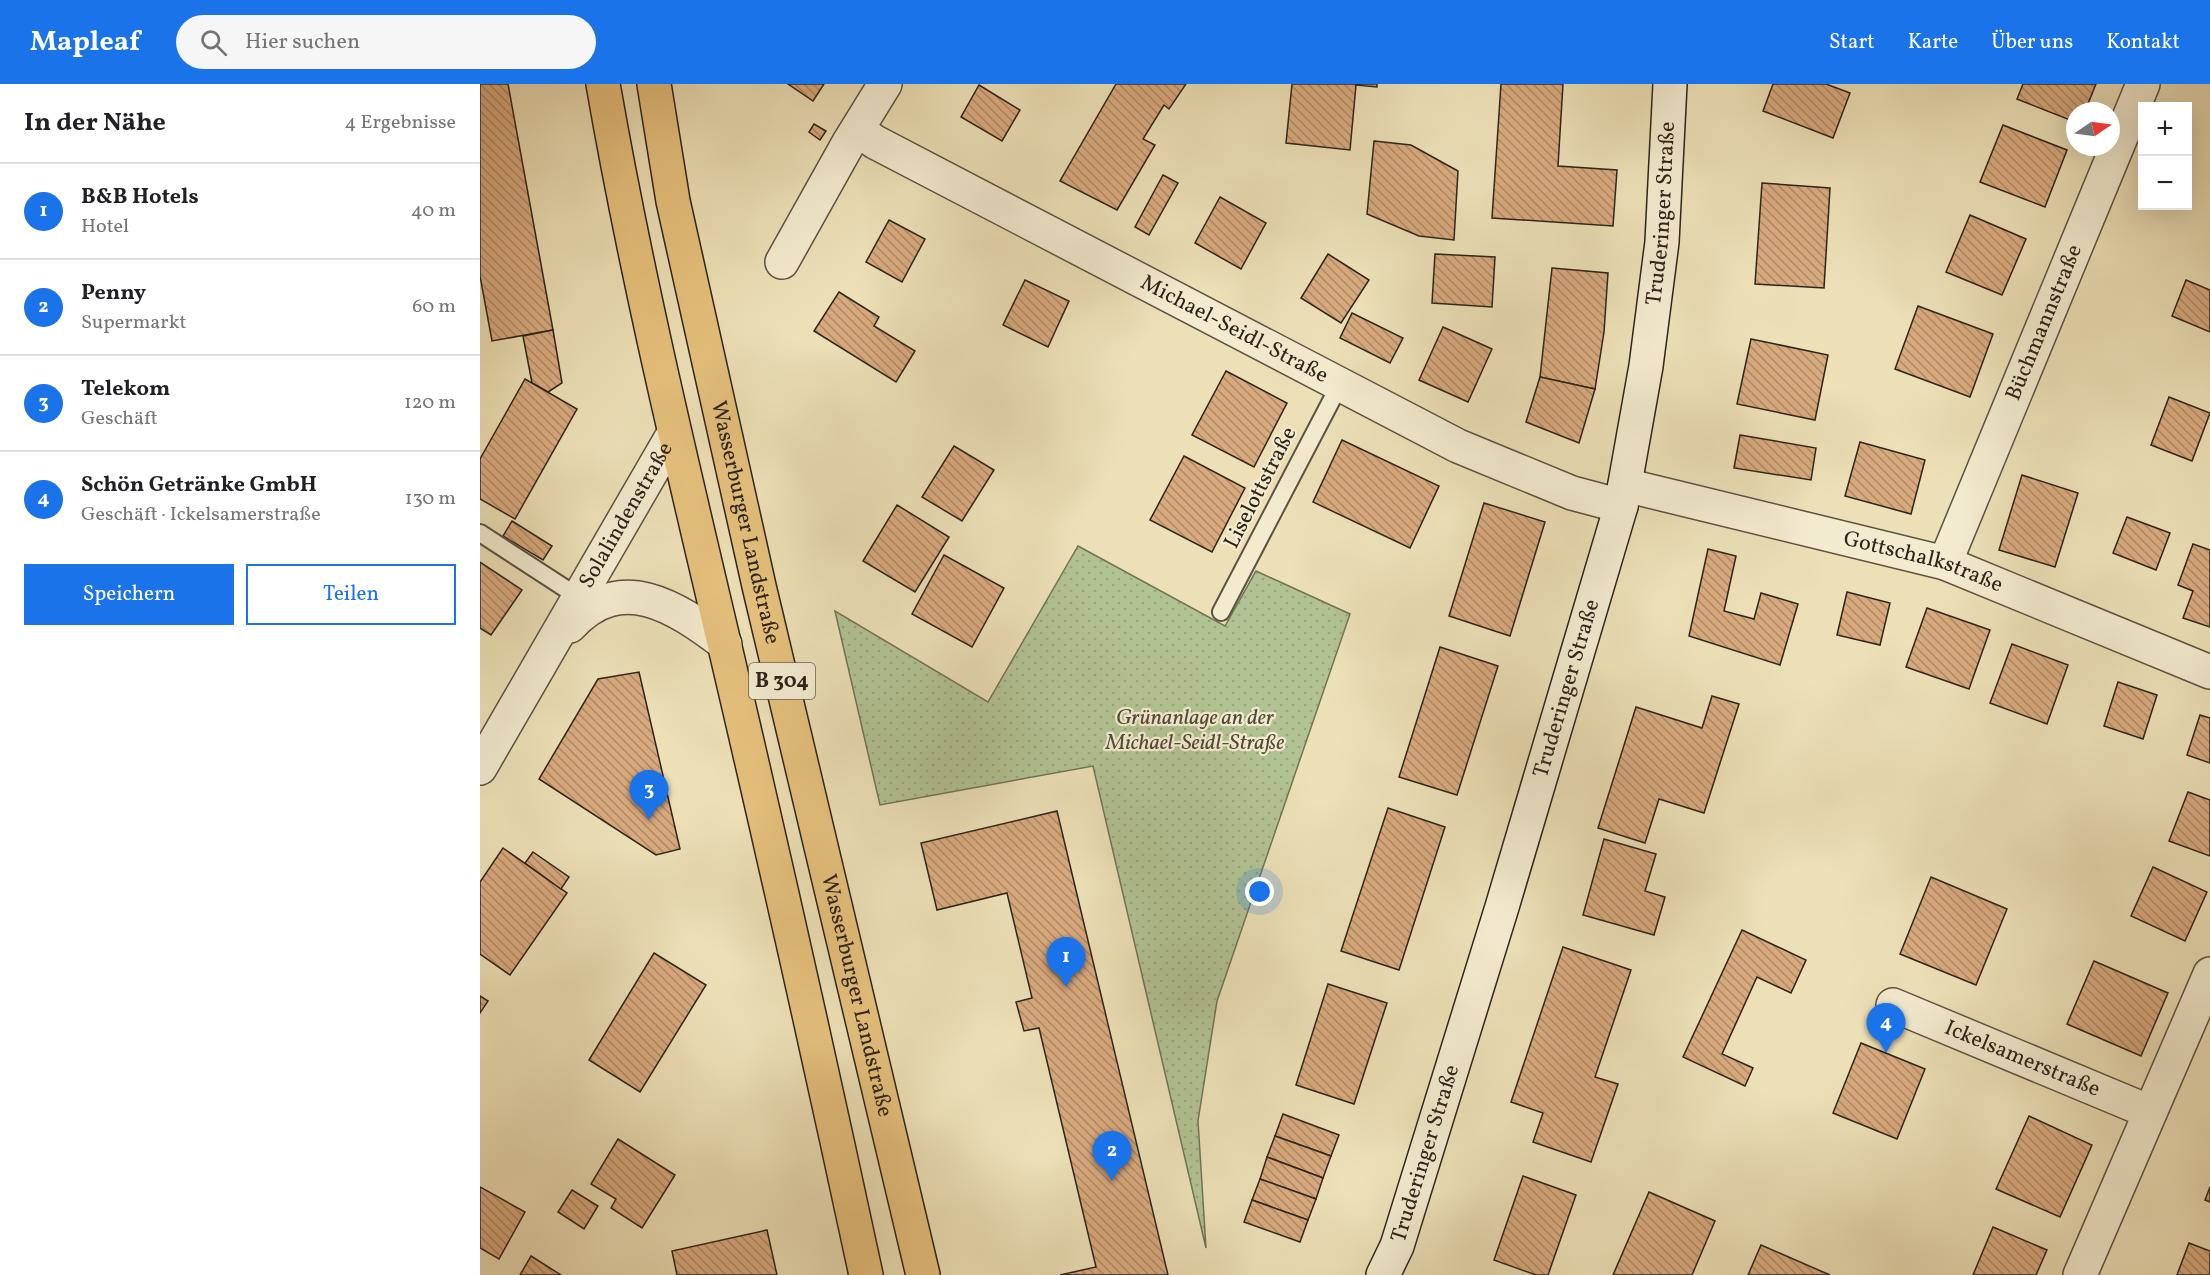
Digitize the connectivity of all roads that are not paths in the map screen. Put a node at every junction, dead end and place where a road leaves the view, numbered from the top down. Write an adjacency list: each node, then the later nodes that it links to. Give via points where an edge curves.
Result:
1 (603, 84): 9 (main road, B 304, via 626,213)
2 (654, 84): 23 (main road, Wasserburger Landstraße / B 304, via 673,201 759,586)
3 (885, 84): 6 (street)
4 (1670, 84): 10 (street, Truderinger Straße, via 1662,242 1646,366)
5 (2143, 84): 12 (street, Büchmannstraße)
6 (858, 130): 7 (street); 8 (street, Michael-Seidl-Straße)
7 (782, 262)
8 (1340, 384): 10 (street, Michael-Seidl-Straße, via 1458,446 1572,493); 14 (lane, Liselottstraße)
9 (674, 433): 13 (street, Solalindenstraße); 16 (main road, B 304)
10 (1623, 496): 12 (street, Gottschalkstraße); 24 (street, Truderinger Straße, via 1502,908 1397,1246)
11 (480, 533): 13 (lane, Solalindenstraße)
12 (1945, 563): 17 (street, Gottschalkstraße)
13 (580, 598): 15 (street, Solalindenstraße)
14 (1221, 612)
15 (556, 640): 16 (street, Solalindenstraße, via 580,615 607,598 629,596 663,604); 18 (street, Solalindenstraße)
16 (724, 644): 22 (main road, B 304)
17 (2210, 672)
18 (480, 768)
19 (2210, 974): 21 (street)
20 (1893, 1005): 21 (street, Ickelsamerstraße)
21 (2150, 1112): 25 (street)
22 (866, 1275)
23 (923, 1275)
24 (1383, 1275)
25 (2080, 1275)

